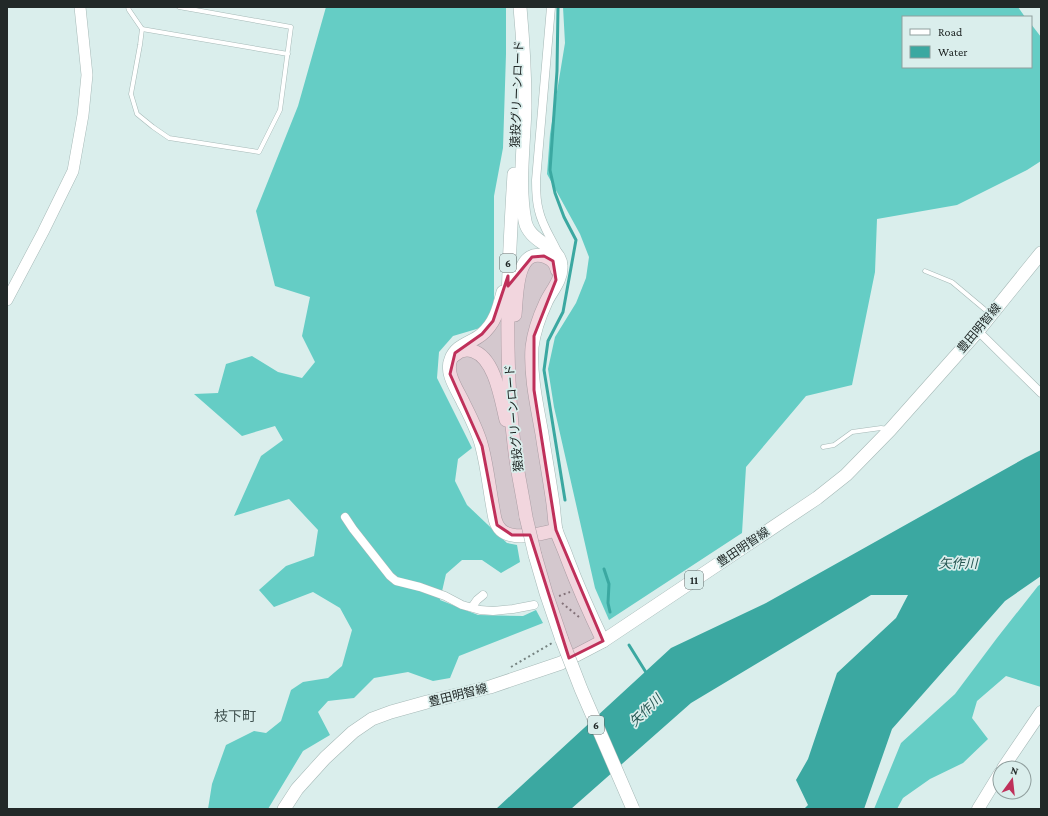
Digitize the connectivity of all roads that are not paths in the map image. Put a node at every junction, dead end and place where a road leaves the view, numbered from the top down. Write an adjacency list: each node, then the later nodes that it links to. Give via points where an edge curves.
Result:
1 (80, 7): 13 (street, via 87,75 73,171)
2 (128, 7): 6 (lane)
3 (179, 7): 7 (lane, via 291,27)
4 (520, 7): 9 (main road, via 525,76 522,198 525,224 536,240); 11 (main road, 猿投グリーンロード / 6)
5 (551, 7): 9 (street, via 536,201 542,222)
6 (142, 29): 7 (lane); 7 (lane, via 131,94 137,114 169,138 259,152 280,110)
7 (288, 54)
8 (1041, 253): 14 (main road, 豊田明智線 / 11)
9 (558, 256): 12 (main road, via 562,269)
10 (925, 271): 14 (lane, via 952,282)
11 (508, 276): 16 (main road, via 493,321 482,334 459,348); 18 (main road, 猿投グリーンロード / 6)
12 (554, 288): 18 (main road, via 557,273 553,261 537,255 526,260 520,271 517,294); 23 (main road, via 537,324 532,362)
13 (7, 300)
14 (991, 315): 15 (main road, 豊田明智線 / 11)
15 (978, 331): 17 (street); 19 (main road, 豊田明智線 / 11)
16 (451, 359): 21 (main road, via 460,351 470,350 476,352 487,363 498,387); 23 (main road, via 450,374 482,446 497,525 506,533 519,536)
17 (1041, 393)
18 (512, 417): 21 (main road, 猿投グリーンロード / 6)
19 (890, 430): 20 (lane, via 881,428 852,432 834,445); 27 (main road, 豊田明智線 / 11, via 846,475 817,498)
20 (823, 447)
21 (516, 460): 32 (main road, 猿投グリーンロード / 6, bridge, via 535,555 559,640)
22 (345, 517): 26 (street, via 396,581 420,587)
23 (556, 530): 27 (main road, via 579,590)
24 (483, 595): 26 (street)
25 (534, 605): 26 (street, via 492,611)
26 (472, 607)
27 (603, 641): 31 (main road, 豊田明智線 / 11, via 561,662 497,684 372,719 353,732 325,758 297,789)
28 (1041, 712): 29 (main road)
29 (1008, 760)
30 (992, 786): 33 (main road)
31 (284, 809)
32 (632, 809)
33 (978, 809)

